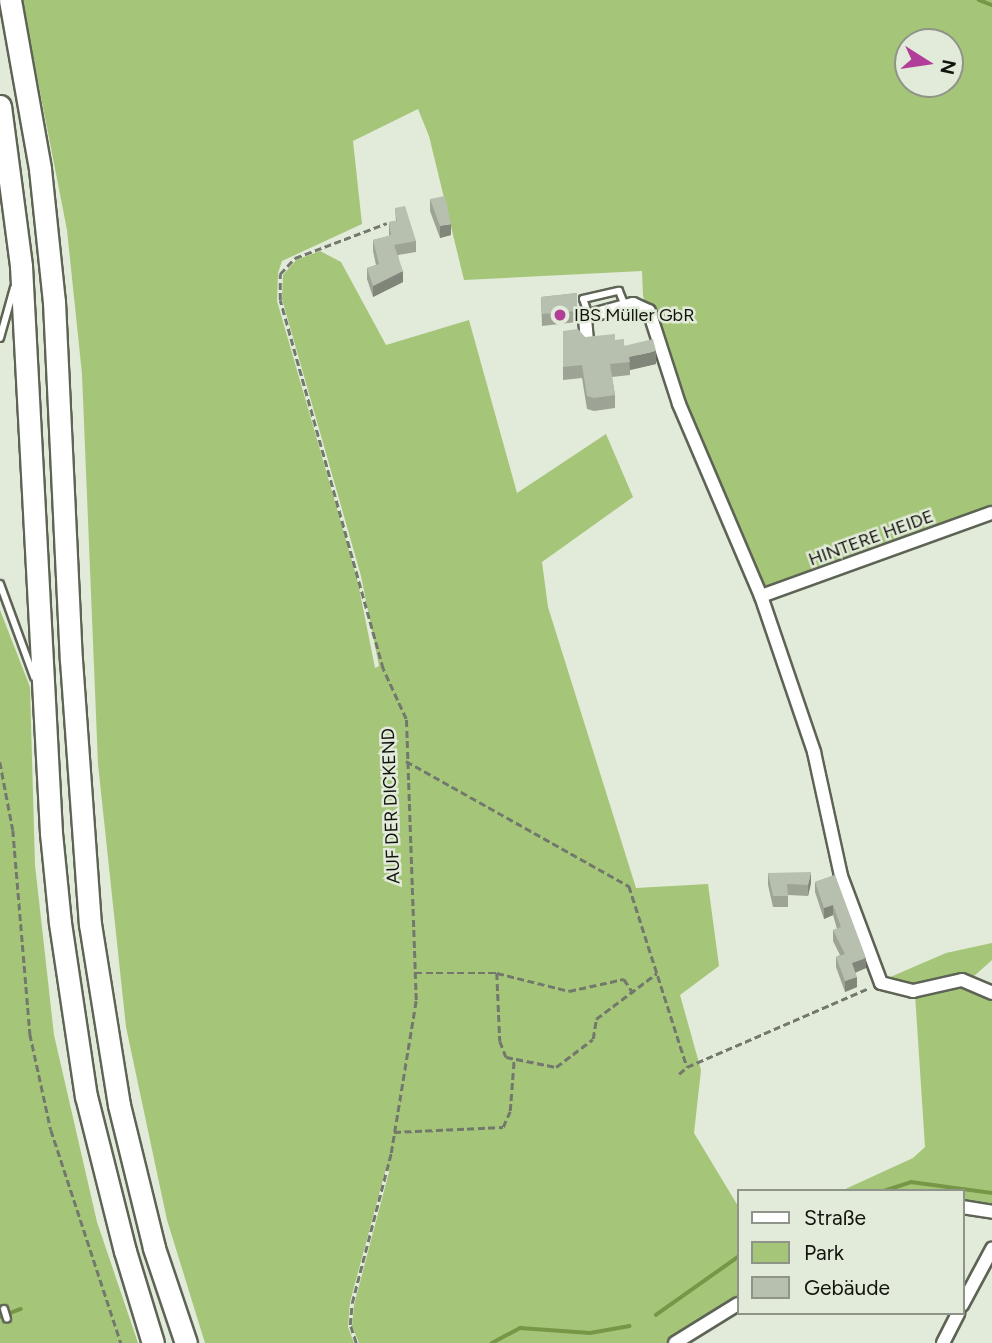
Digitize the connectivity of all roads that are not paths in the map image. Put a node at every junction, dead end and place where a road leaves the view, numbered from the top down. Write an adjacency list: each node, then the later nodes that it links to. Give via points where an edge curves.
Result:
1 (10, 0): 22 (highway, via 40,169 54,302 90,924 118,1105 154,1248)
2 (0, 106): 3 (highway)
3 (21, 267): 6 (lane); 11 (highway)
4 (625, 306): 5 (street); 5 (lane, via 619,291 583,299); 10 (street, via 633,304 649,311 679,404)
5 (589, 316): 7 (street, via 584,317)
6 (0, 338)
7 (587, 341)
8 (992, 513): 10 (street, HINTERE HEIDE)
9 (0, 584): 11 (lane)
10 (761, 596): 12 (street, via 814,752 841,876 881,982 913,991 962,980)
11 (44, 701): 21 (highway, via 60,923 86,1096)
12 (992, 993)
13 (964, 1207): 14 (street)
14 (992, 1212)
15 (992, 1249): 16 (street)
16 (964, 1302)
17 (736, 1305): 23 (street)
18 (4, 1309): 20 (lane)
19 (957, 1315): 24 (street)
20 (7, 1319)
21 (153, 1343)
22 (186, 1343)
23 (675, 1343)
24 (943, 1343)

